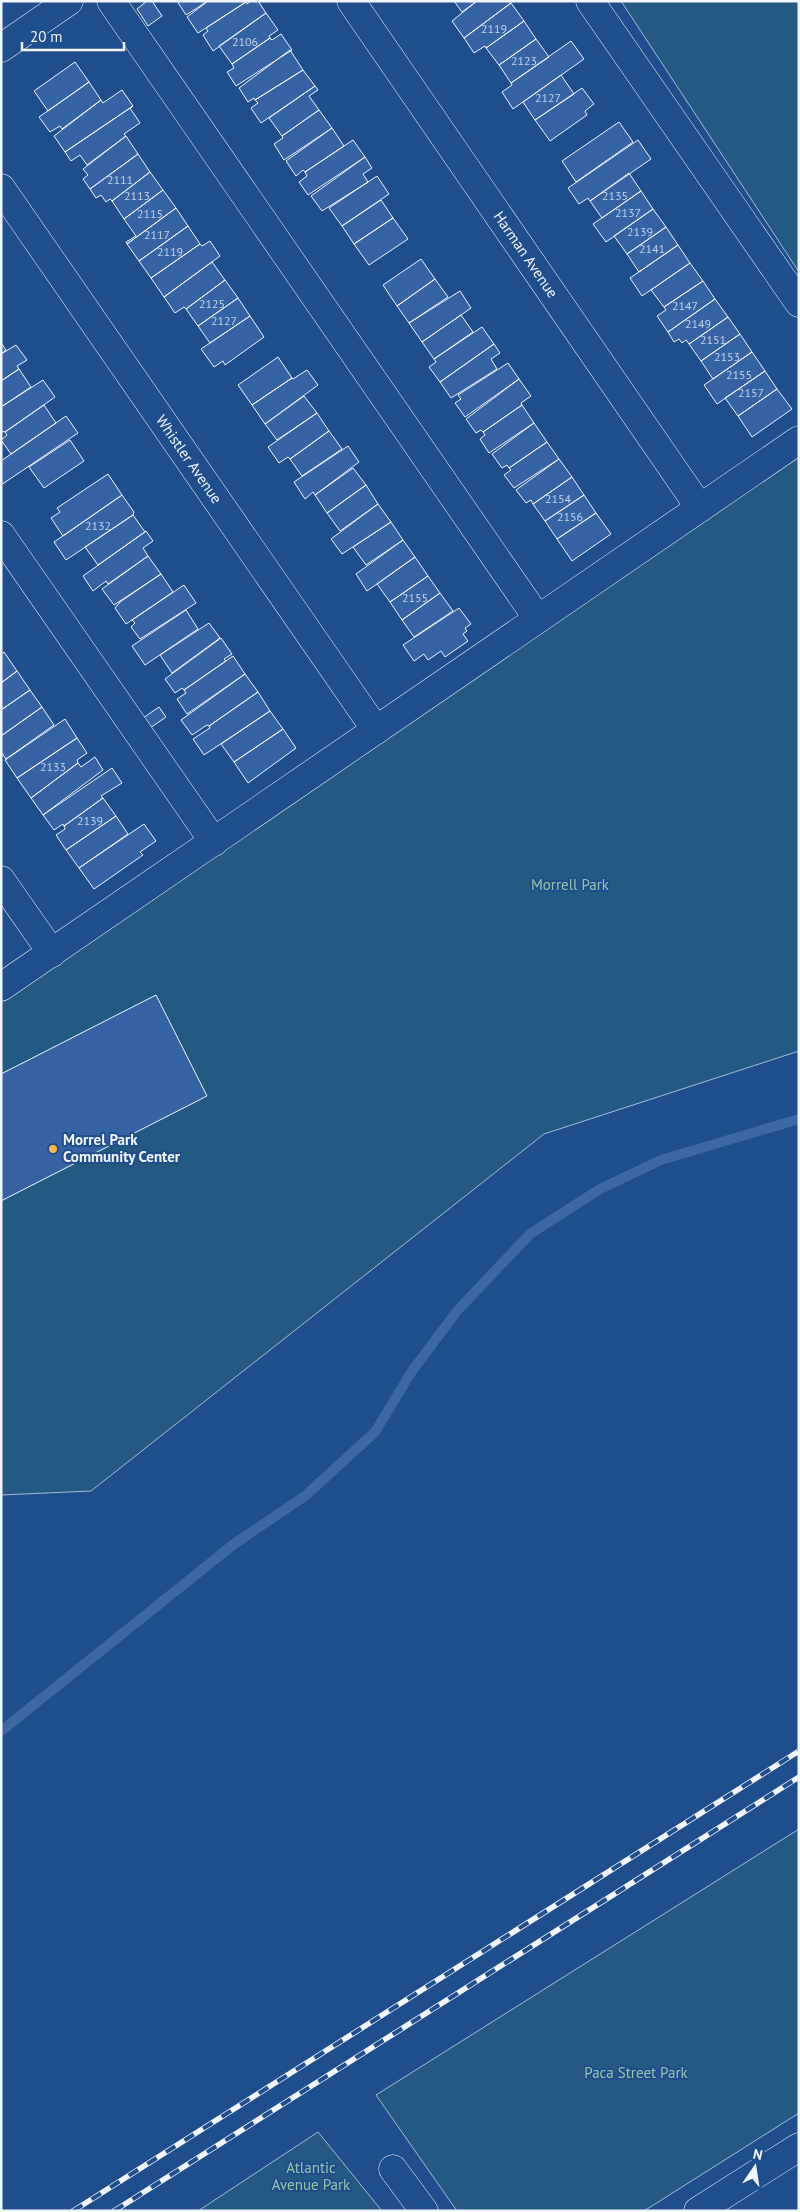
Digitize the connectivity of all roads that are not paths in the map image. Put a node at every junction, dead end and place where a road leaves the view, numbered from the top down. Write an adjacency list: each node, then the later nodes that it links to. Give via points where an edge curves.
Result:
1 (69, 1): 5 (street)
2 (111, 1): 11 (street)
3 (351, 1): 9 (street, Harman Avenue)
4 (590, 1): 7 (street)
5 (1, 48)
6 (1, 188): 12 (street, Whistler Avenue)
7 (799, 303)
8 (799, 440): 9 (street)
9 (700, 508): 11 (street)
10 (1, 535): 13 (street)
11 (538, 619): 12 (street)
12 (376, 730): 13 (street)
13 (214, 842): 15 (street)
14 (1, 880): 15 (street)
15 (52, 953): 16 (street)
16 (1, 987)
17 (799, 2147): 20 (street)
18 (393, 2169): 19 (street)
19 (424, 2211)
20 (698, 2211)

